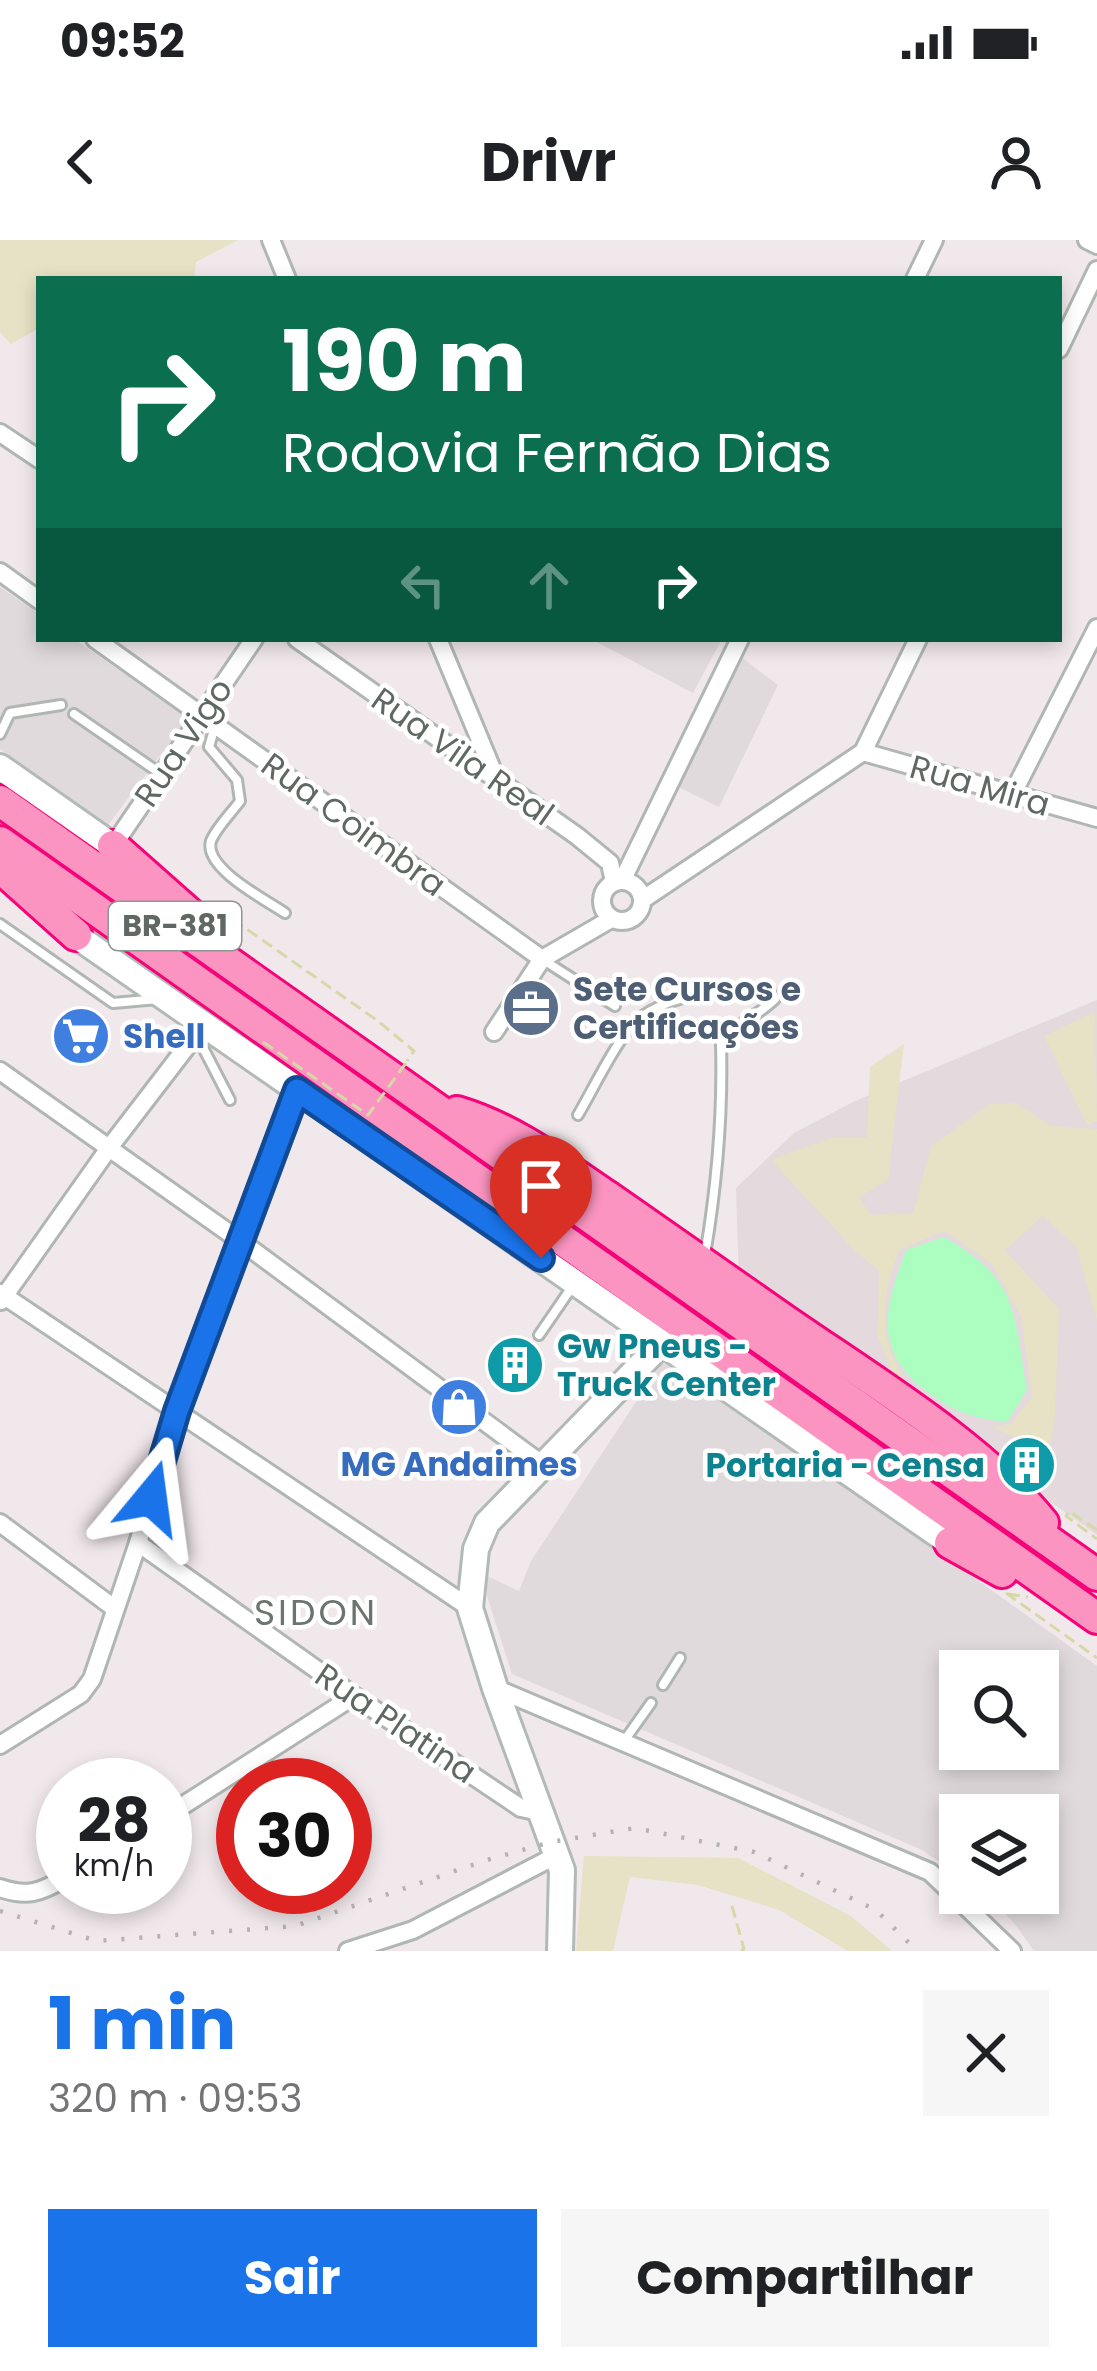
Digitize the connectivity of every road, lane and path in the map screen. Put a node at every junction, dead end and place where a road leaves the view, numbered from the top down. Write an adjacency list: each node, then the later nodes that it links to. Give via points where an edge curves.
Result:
1 (271, 240): 6 (street)
2 (934, 240): 7 (street)
3 (1087, 240): 4 (street)
4 (1097, 245)
5 (1097, 270): 8 (street)
6 (286, 276)
7 (916, 276)
8 (1062, 343)
9 (0, 433): 10 (street)
10 (36, 457)
11 (0, 572): 12 (street)
12 (36, 597)
13 (1097, 628): 28 (street)
14 (99, 642): 22 (street, Rua Coimbra)
15 (252, 642): 22 (street, Rua Vigo)
16 (301, 642): 27 (street, Rua Vila Real)
17 (439, 642): 27 (street)
18 (738, 642): 34 (street)
19 (917, 642): 24 (street)
20 (62, 705): 23 (lane, via 10,712)
21 (74, 714): 26 (lane)
22 (208, 719): 26 (street, Rua Vigo); 38 (lane, via 209,747 237,780 240,801 212,841 212,856); 42 (street, Rua Coimbra)
23 (0, 734)
24 (863, 752): 28 (street, Rua Mira); 36 (street)
25 (0, 767): 32 (main road, BR-381)
26 (161, 774): 32 (street, Rua Vigo)
27 (498, 782): 34 (street, Rua Vila Real, via 603,857)
28 (1013, 793): 30 (street, Rua Mira)
29 (0, 801): 45 (highway, BR-381)
30 (1097, 818)
31 (0, 842): 70 (highway, BR-381)
32 (113, 846): 45 (highway, BR-381)
33 (0, 867): 41 (highway)
34 (618, 881): 36 (street, via 638,888); 39 (street, via 601,903)
35 (0, 885): 41 (main road, BR-381)
36 (642, 899): 39 (street, via 635,917)
37 (209, 903): 48 (path, bridge, via 414,1052 368,1115)
38 (285, 913)
39 (611, 919): 42 (street)
40 (0, 924): 43 (lane, via 113,1003)
41 (76, 935): 43 (main road, BR-381)
42 (542, 959): 44 (lane, Rua Coimbra); 47 (street)
43 (171, 998): 46 (main road, BR-381)
44 (614, 1006)
45 (316, 1027): 52 (highway, BR-381)
46 (201, 1029): 50 (main road, BR-381); 51 (lane); 54 (street)
47 (494, 1032)
48 (263, 1042)
49 (0, 1071): 54 (street)
50 (297, 1090): 55 (street); 57 (main road, BR-381)
51 (230, 1100)
52 (424, 1102): 56 (highway, via 525,1140); 68 (highway, BR-381)
53 (578, 1115): 56 (lane, via 634,1022 671,1001 738,988 772,991 775,999 721,1044 723,1114)
54 (109, 1148): 55 (street); 58 (street)
55 (239, 1240): 61 (street); 62 (street)
56 (704, 1263): 68 (highway, via 974,1455 1023,1498)
57 (575, 1282): 59 (lane); 60 (main road, BR-381)
58 (1, 1297): 61 (street)
59 (539, 1335)
60 (663, 1342): 62 (main road); 67 (main road, BR-381)
61 (177, 1411): 66 (street); 72 (street)
62 (543, 1465): 72 (main road, via 487,1523)
63 (0, 1523): 71 (street)
64 (1097, 1530): 65 (path, via 1066,1516)
65 (1097, 1539)
66 (138, 1543): 71 (street); 78 (street, Rua Platina)
67 (950, 1543): 70 (highway, BR-381)
68 (1069, 1556): 69 (highway, BR-381)
69 (1097, 1575)
70 (1053, 1598): 73 (highway, BR-381); 75 (path, via 1005,1593)
71 (115, 1608): 81 (street, via 81,1694)
72 (470, 1608): 77 (main road)
73 (1095, 1617)
74 (680, 1658): 76 (lane)
75 (1097, 1658)
76 (663, 1685)
77 (495, 1688): 80 (street); 83 (main road)
78 (354, 1696): 82 (street); 83 (street, Rua Platina, via 521,1808)
79 (651, 1703): 80 (lane)
80 (623, 1742): 91 (street, via 930,1872)
81 (0, 1744)
82 (192, 1799)
83 (540, 1812): 84 (main road)
84 (556, 1855): 88 (street, via 413,1930); 89 (main road)
85 (0, 1888): 86 (street)
86 (36, 1893)
87 (732, 1906): 90 (path)
88 (348, 1951)
89 (560, 1951)
90 (740, 1951)
91 (1012, 1951)

